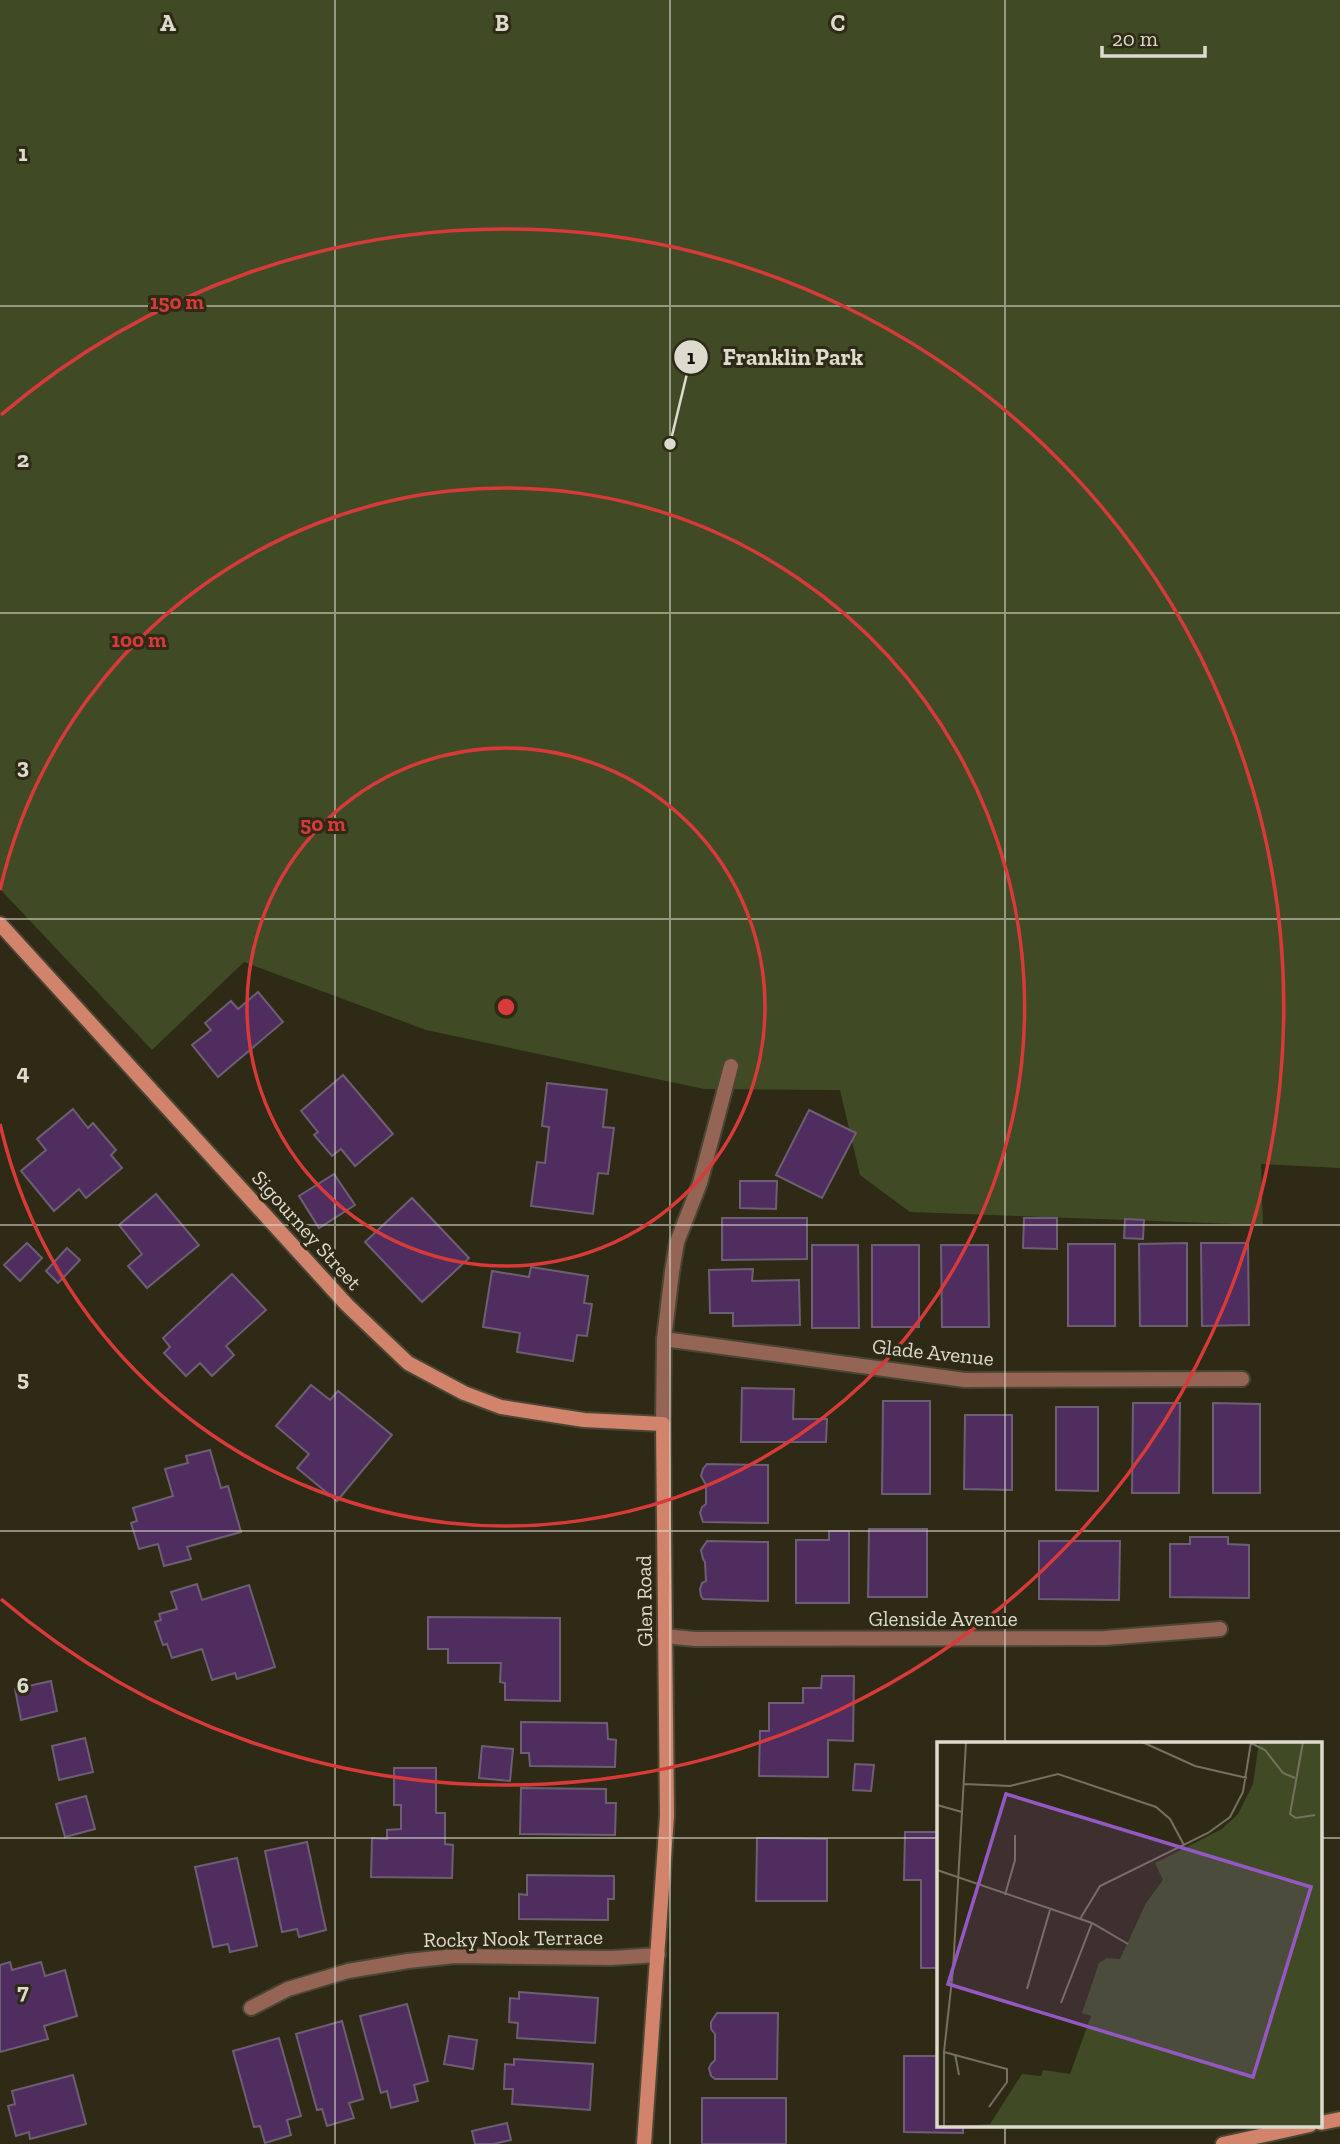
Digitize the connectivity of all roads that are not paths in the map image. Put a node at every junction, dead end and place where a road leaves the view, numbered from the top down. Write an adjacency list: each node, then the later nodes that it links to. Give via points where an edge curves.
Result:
1 (0, 924): 5 (street, Sigourney Street, via 346,1305 408,1363 501,1407 584,1420)
2 (731, 1066): 3 (street, Glen Road, via 700,1183 677,1242)
3 (664, 1339): 4 (street, Glade Avenue, via 965,1380); 5 (street, Glen Road)
4 (1242, 1379)
5 (663, 1424): 7 (street, Glen Road)
6 (1220, 1629): 7 (street, Glenside Avenue, via 1091,1638 695,1639)
7 (665, 1634): 8 (street, Glen Road, via 667,1816)
8 (658, 1955): 9 (street, Rocky Nook Terrace, via 455,1955 408,1961 348,1971 288,1989); 13 (street, Glen Road)
9 (251, 2008)
10 (1340, 2119): 11 (street)
11 (1322, 2123)
12 (1305, 2126): 14 (street)
13 (644, 2144)
14 (1223, 2144)

